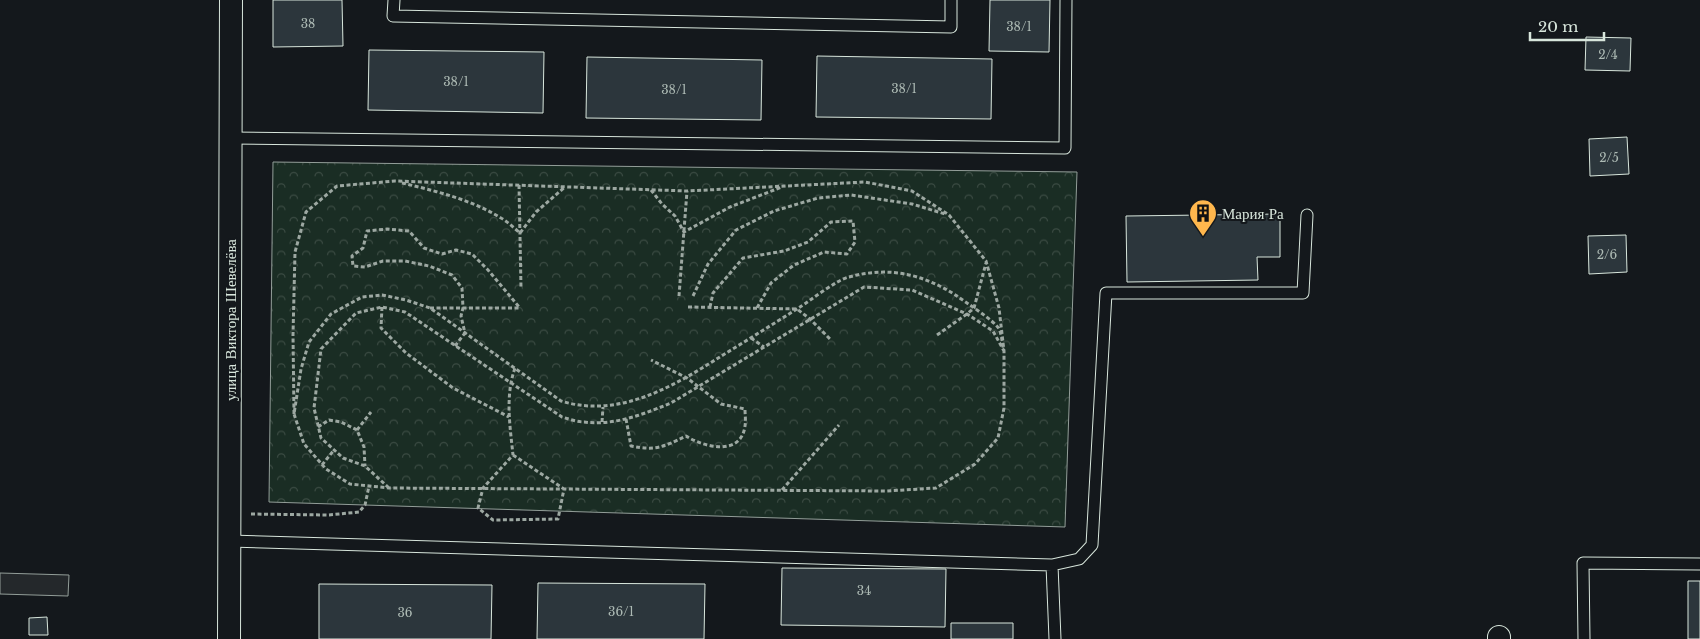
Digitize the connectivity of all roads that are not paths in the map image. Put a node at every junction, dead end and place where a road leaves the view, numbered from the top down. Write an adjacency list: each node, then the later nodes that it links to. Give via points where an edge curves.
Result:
1 (231, 0): 5 (street, улица Виктора Шевелёва)
2 (394, 0): 3 (lane, via 393,16 951,27)
3 (951, 0)
4 (1066, 0): 5 (lane, via 1065,148)
5 (230, 138): 7 (street, улица Виктора Шевелёва)
6 (1307, 215): 9 (lane, via 1303,293 1106,292 1092,545 1079,559)
7 (229, 541): 9 (lane); 10 (street, улица Виктора Шевелёва)
8 (1700, 564): 12 (lane, via 1583,563)
9 (1052, 565): 11 (lane)
10 (229, 639)
11 (1055, 639)
12 (1584, 639)

